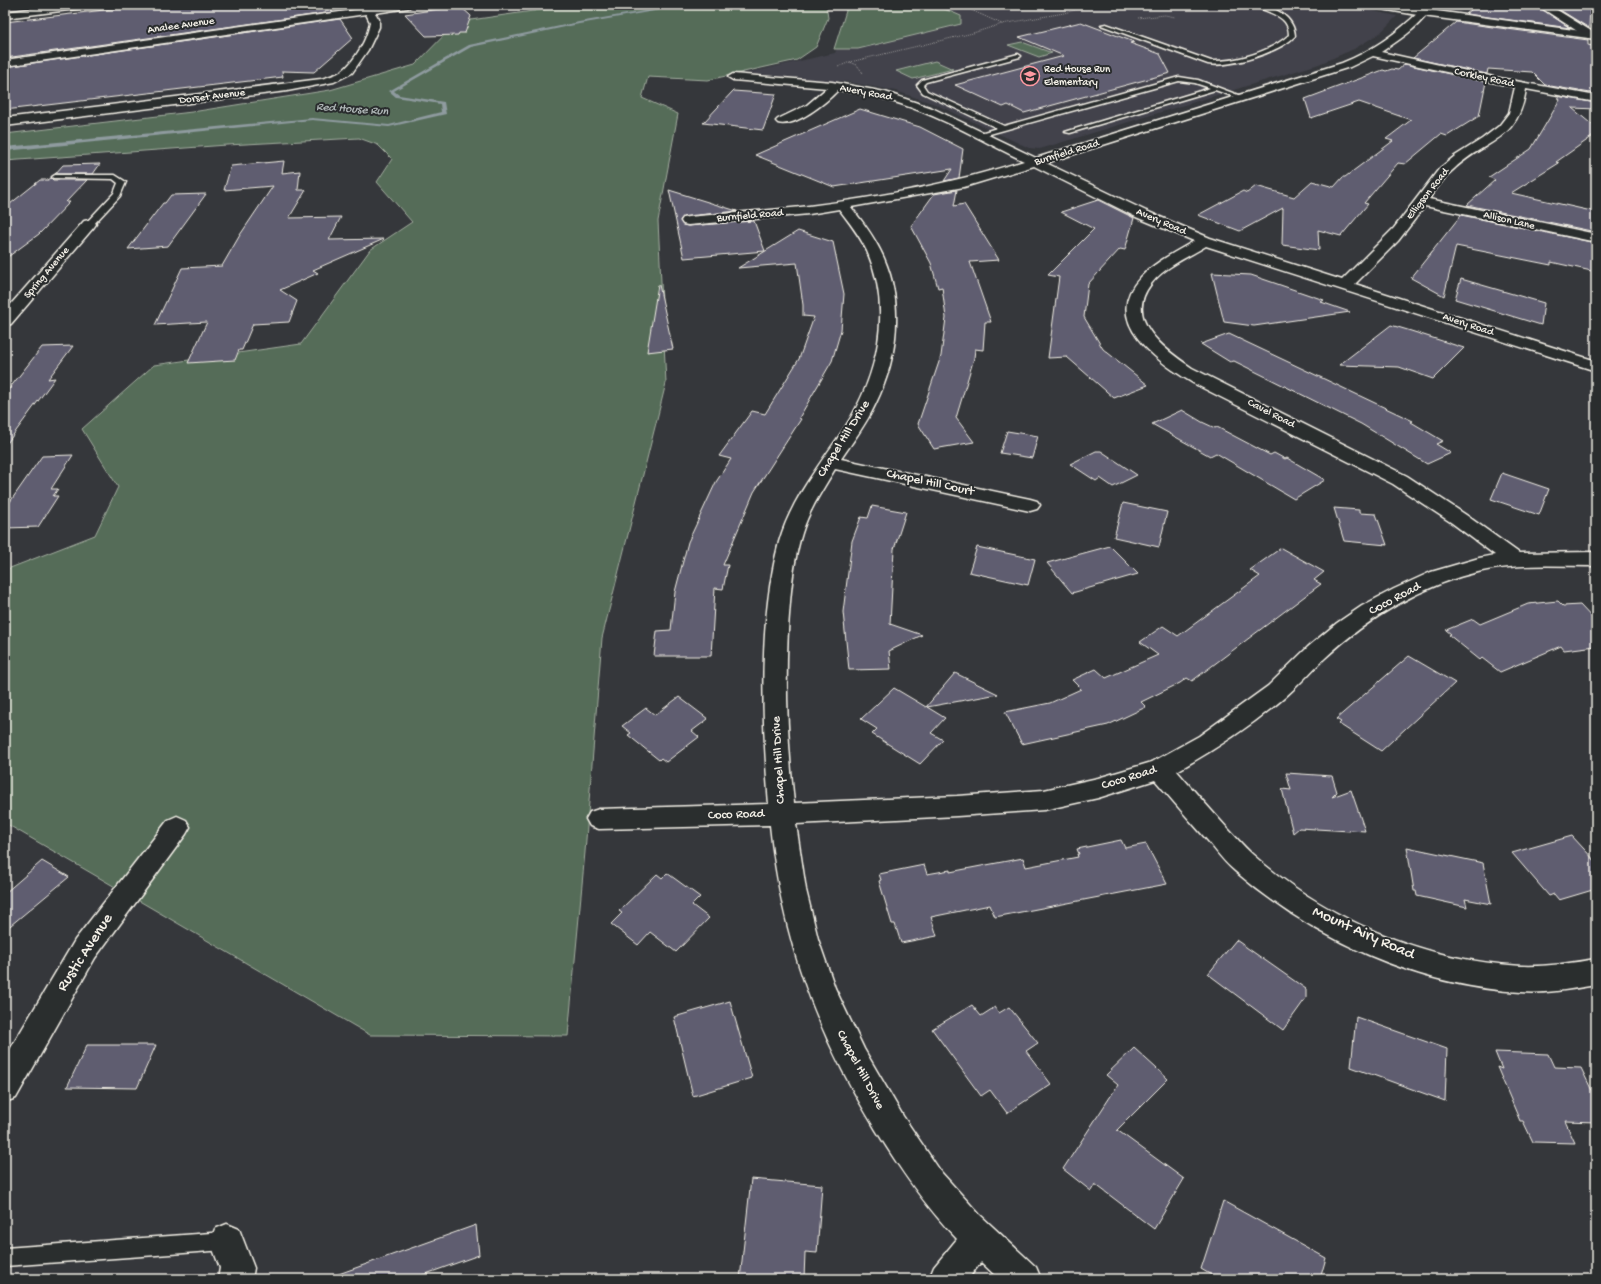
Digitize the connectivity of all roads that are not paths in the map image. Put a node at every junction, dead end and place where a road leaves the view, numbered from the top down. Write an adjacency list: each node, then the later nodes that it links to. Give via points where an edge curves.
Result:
1 (84, 5): 8 (street)
2 (408, 5): 6 (street, Analee Avenue)
3 (1257, 5): 9 (lane, via 1287,20 1293,31 1292,36 1279,46 1220,64 1210,63)
4 (1376, 5): 7 (street)
5 (1542, 5): 10 (street)
6 (365, 8): 13 (street, Analee Avenue); 21 (street, Dorset Avenue, via 375,21 372,33 351,68 329,80)
7 (1423, 13): 10 (street); 11 (street, Burnfield Road, via 1404,32)
8 (5, 15)
9 (1104, 25)
10 (1594, 36)
11 (1372, 53): 15 (street, Corkley Road); 18 (street, Burnfield Road, via 1346,65)
12 (1018, 56): 22 (lane, via 924,81 920,85 925,92)
13 (5, 63)
14 (733, 77): 16 (street, Avery Road)
15 (1520, 86): 19 (street, Corkley Road); 27 (street, Elligson Road, via 1519,100 1511,120 1495,135 1462,156 1442,173)
16 (835, 87): 20 (street, via 809,109); 24 (street, Avery Road, via 863,90 904,100)
17 (1216, 88): 18 (lane); 22 (lane, via 1189,79 1174,79); 23 (lane)
18 (1243, 98): 25 (street, Burnfield Road)
19 (1596, 98)
20 (782, 121)
21 (5, 122)
22 (1003, 128): 24 (lane)
23 (1068, 132)
24 (980, 135): 25 (street, Avery Road)
25 (1035, 162): 28 (street, Burnfield Road, via 964,183); 32 (street, Avery Road, via 1141,214)
26 (55, 177): 30 (lane, via 115,177 122,182 117,194)
27 (1422, 201): 31 (street, Allison Lane); 33 (street, Elligson Road, via 1399,232)
28 (843, 206): 29 (street, Burnfield Road, via 777,214); 36 (street, Chapel Hill Drive, via 867,236 878,259 886,288 890,326 880,373 869,402)
29 (688, 220)
30 (89, 224): 34 (street, Spring Avenue)
31 (1596, 238)
32 (1205, 241): 33 (street, Avery Road); 38 (street, Cavel Road, via 1160,267 1144,282 1134,298 1133,319 1153,346 1176,365 1199,378 1400,480)
33 (1345, 285): 35 (street, Avery Road)
34 (5, 321)
35 (1596, 366)
36 (831, 462): 37 (street, Chapel Hill Court); 41 (street, Chapel Hill Drive, via 807,499 789,540 782,582 776,714)
37 (1030, 505)
38 (1515, 560): 39 (street, Coco Road); 40 (street, Coco Road, via 1438,577 1370,611 1345,628 1276,692 1207,743)
39 (1596, 560)
40 (1160, 769): 41 (street, Coco Road, via 1098,788 1044,800); 44 (street, Mount Airy Road, via 1244,863 1302,906 1388,950 1483,976 1520,979 1560,978)
41 (782, 814): 42 (street, Coco Road); 46 (street, Chapel Hill Drive, via 793,891 804,939 821,988 847,1048 870,1093 906,1150 936,1192)
42 (599, 819)
43 (177, 827): 45 (street, Rustic Avenue, via 85,949)
44 (1596, 972)
45 (5, 1087)
46 (979, 1238): 50 (street); 51 (street, Chapel Hill Drive)
47 (226, 1241): 48 (lane); 49 (street, via 236,1268)
48 (5, 1257)
49 (236, 1279)
50 (946, 1279)
51 (1024, 1279)

